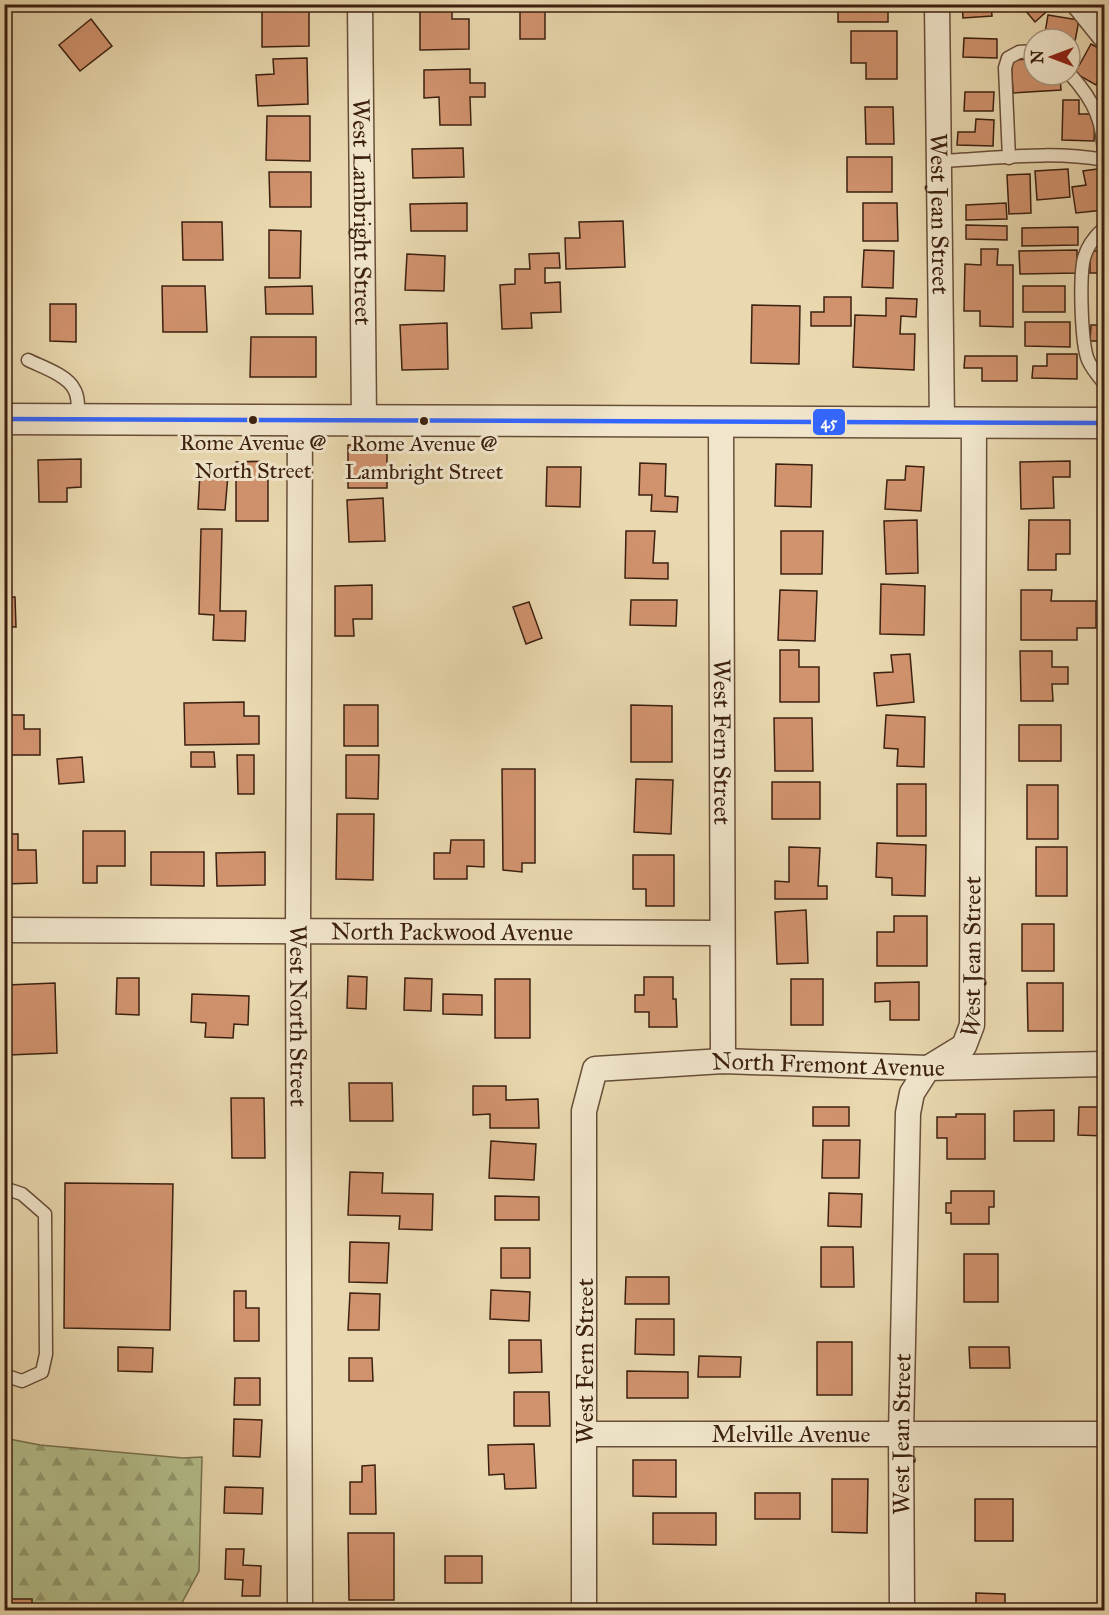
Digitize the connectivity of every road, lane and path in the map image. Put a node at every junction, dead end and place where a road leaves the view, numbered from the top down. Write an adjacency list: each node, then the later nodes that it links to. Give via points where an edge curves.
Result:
1 (360, 4): 16 (street, West Lambright Street)
2 (937, 4): 9 (street, West Jean Street)
3 (1079, 4): 4 (street)
4 (1104, 34)
5 (1022, 52): 7 (lane, via 1008,58 1005,68)
6 (1082, 87): 8 (lane, via 1096,110)
7 (1009, 158): 8 (lane); 9 (lane)
8 (1104, 160)
9 (938, 161): 18 (street, West Jean Street)
10 (1104, 228): 12 (lane, via 1093,239 1083,261 1083,329 1088,359)
11 (28, 360): 14 (lane, via 74,387)
12 (1104, 382)
13 (4, 419): 14 (street)
14 (78, 420): 15 (street)
15 (300, 420): 16 (street); 22 (street, West North Street)
16 (364, 420): 17 (street)
17 (721, 422): 18 (street); 23 (street, West Fern Street)
18 (942, 422): 19 (street)
19 (974, 422): 20 (street); 26 (street, West Jean Street, via 972,1025 964,1046)
20 (1104, 423)
21 (4, 930): 22 (street, North Packwood Avenue)
22 (298, 932): 23 (street, North Packwood Avenue); 33 (street, West North Street)
23 (721, 933): 24 (street, West Fern Street)
24 (723, 1061): 26 (street, North Fremont Avenue); 27 (street, North Fremont Avenue, via 595,1069)
25 (1104, 1064): 26 (street, North Fremont Avenue)
26 (928, 1068): 30 (street, West Jean Street, via 912,1093 908,1113)
27 (584, 1112): 31 (street, West Fern Street)
28 (4, 1188): 29 (lane, via 22,1194 45,1214 46,1354 42,1372 22,1381)
29 (4, 1375)
30 (901, 1433): 31 (street, Melville Avenue); 32 (street, Melville Avenue); 35 (street, West Jean Street)
31 (585, 1434): 34 (street, West Fern Street)
32 (1104, 1434)
33 (300, 1611)
34 (584, 1611)
35 (902, 1611)

